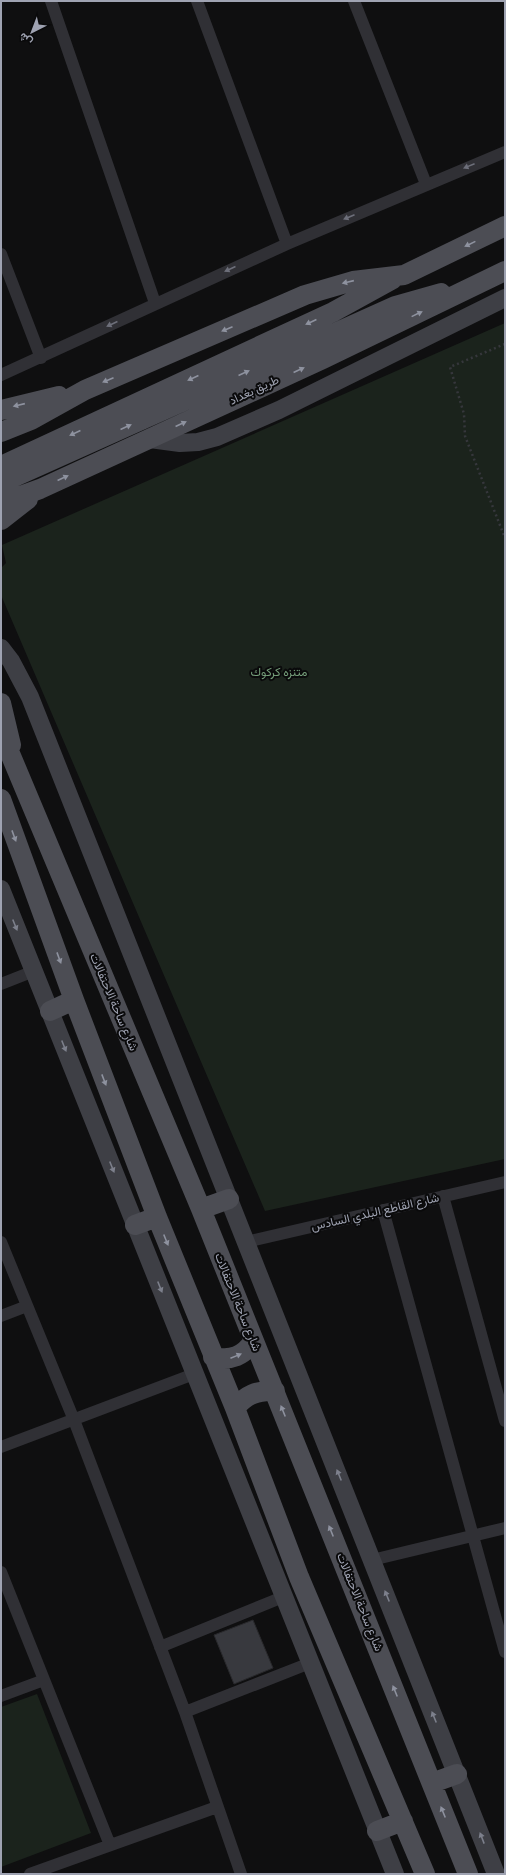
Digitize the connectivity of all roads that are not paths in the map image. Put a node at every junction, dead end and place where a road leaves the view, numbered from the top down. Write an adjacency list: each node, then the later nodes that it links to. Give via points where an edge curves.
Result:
1 (51, 1): 13 (street)
2 (196, 1): 7 (street)
3 (354, 1): 5 (street)
4 (505, 152): 5 (street, one-way to 5)
5 (426, 184): 7 (street, one-way to 7)
6 (505, 226): 10 (main road, one-way to 10, via 413,272)
7 (287, 244): 13 (street, one-way to 13)
8 (1, 254): 14 (street)
9 (505, 272): 11 (main road, طريق بغداد)
10 (394, 278): 16 (main road, one-way to 16, via 353,281 305,295); 20 (main road, one-way to 20, via 333,312)
11 (467, 290): 19 (main road, طريق بغداد, one-way to 11); 21 (main road, one-way to 11, via 395,306 431,295)
12 (505, 298): 19 (main road, via 217,438 180,443)
13 (155, 303): 14 (street, one-way to 14)
14 (41, 358): 15 (street)
15 (1, 375)
16 (85, 390): 17 (main road, one-way to 17); 18 (main road, via 31,420)
17 (1, 410)
18 (1, 432)
19 (150, 439): 22 (main road, طريق بغداد, one-way to 19)
20 (1, 466)
21 (1, 483)
22 (40, 489): 23 (main road, طريق بغداد); 24 (main road)
23 (1, 503)
24 (1, 520)
25 (1, 648): 37 (main road, via 11,660 30,697)
26 (1, 703): 28 (main road)
27 (1, 732): 28 (main road, شارع ساحة الاحتفالات)
28 (19, 778): 38 (main road, شارع ساحة الاحتفالات)
29 (1, 800): 33 (main road, one-way to 33)
30 (1, 889): 31 (main road, one-way to 31)
31 (34, 971): 32 (street); 34 (main road)
32 (1, 984)
33 (74, 1000): 34 (main road); 40 (main road, one-way to 40)
34 (50, 1010): 41 (main road, one-way to 41)
35 (505, 1182): 36 (street, شارع القاطع البلدي السادس)
36 (443, 1196): 39 (street, شارع القاطع البلدي السادس); 52 (street)
37 (229, 1198): 38 (main road); 43 (main road)
38 (201, 1208): 46 (main road, شارع ساحة الاحتفالات)
39 (384, 1210): 43 (street, شارع القاطع البلدي السادس); 55 (street)
40 (157, 1216): 41 (main road); 47 (main road, one-way to 47)
41 (135, 1225): 48 (main road, one-way to 48)
42 (1, 1242): 44 (street)
43 (246, 1242): 56 (main road, one-way to 43)
44 (27, 1306): 45 (street); 51 (street)
45 (1, 1316)
46 (254, 1340): 47 (main road, one-way to 46, via 225,1360 237,1357 247,1351); 49 (main road, شارع ساحة الاحتفالات)
47 (213, 1357): 50 (main road)
48 (194, 1374): 51 (street); 58 (main road)
49 (275, 1391): 50 (main road, via 263,1390 252,1393 242,1399); 66 (main road, شارع ساحة الاحتفالات, one-way to 49)
50 (235, 1408): 68 (main road, via 299,1577)
51 (74, 1420): 53 (street); 59 (street)
52 (505, 1421)
53 (1, 1447)
54 (505, 1528): 55 (street)
55 (473, 1536): 56 (street); 60 (street)
56 (372, 1560): 65 (main road, one-way to 56)
57 (1, 1572): 62 (street)
58 (283, 1597): 59 (street); 61 (main road)
59 (160, 1647): 64 (street)
60 (505, 1652)
61 (310, 1663): 64 (street); 69 (main road)
62 (44, 1680): 63 (street); 70 (street)
63 (1, 1696)
64 (185, 1712): 67 (street)
65 (457, 1774): 66 (main road); 76 (main road, one-way to 65)
66 (432, 1782): 75 (main road, شارع ساحة الاحتفالات, one-way to 66)
67 (217, 1807): 70 (street); 72 (street)
68 (403, 1821): 69 (main road); 74 (main road)
69 (377, 1831): 73 (main road)
70 (110, 1845): 71 (street)
71 (30, 1874)
72 (241, 1874)
73 (395, 1874)
74 (425, 1874)
75 (468, 1874)
76 (496, 1874)

